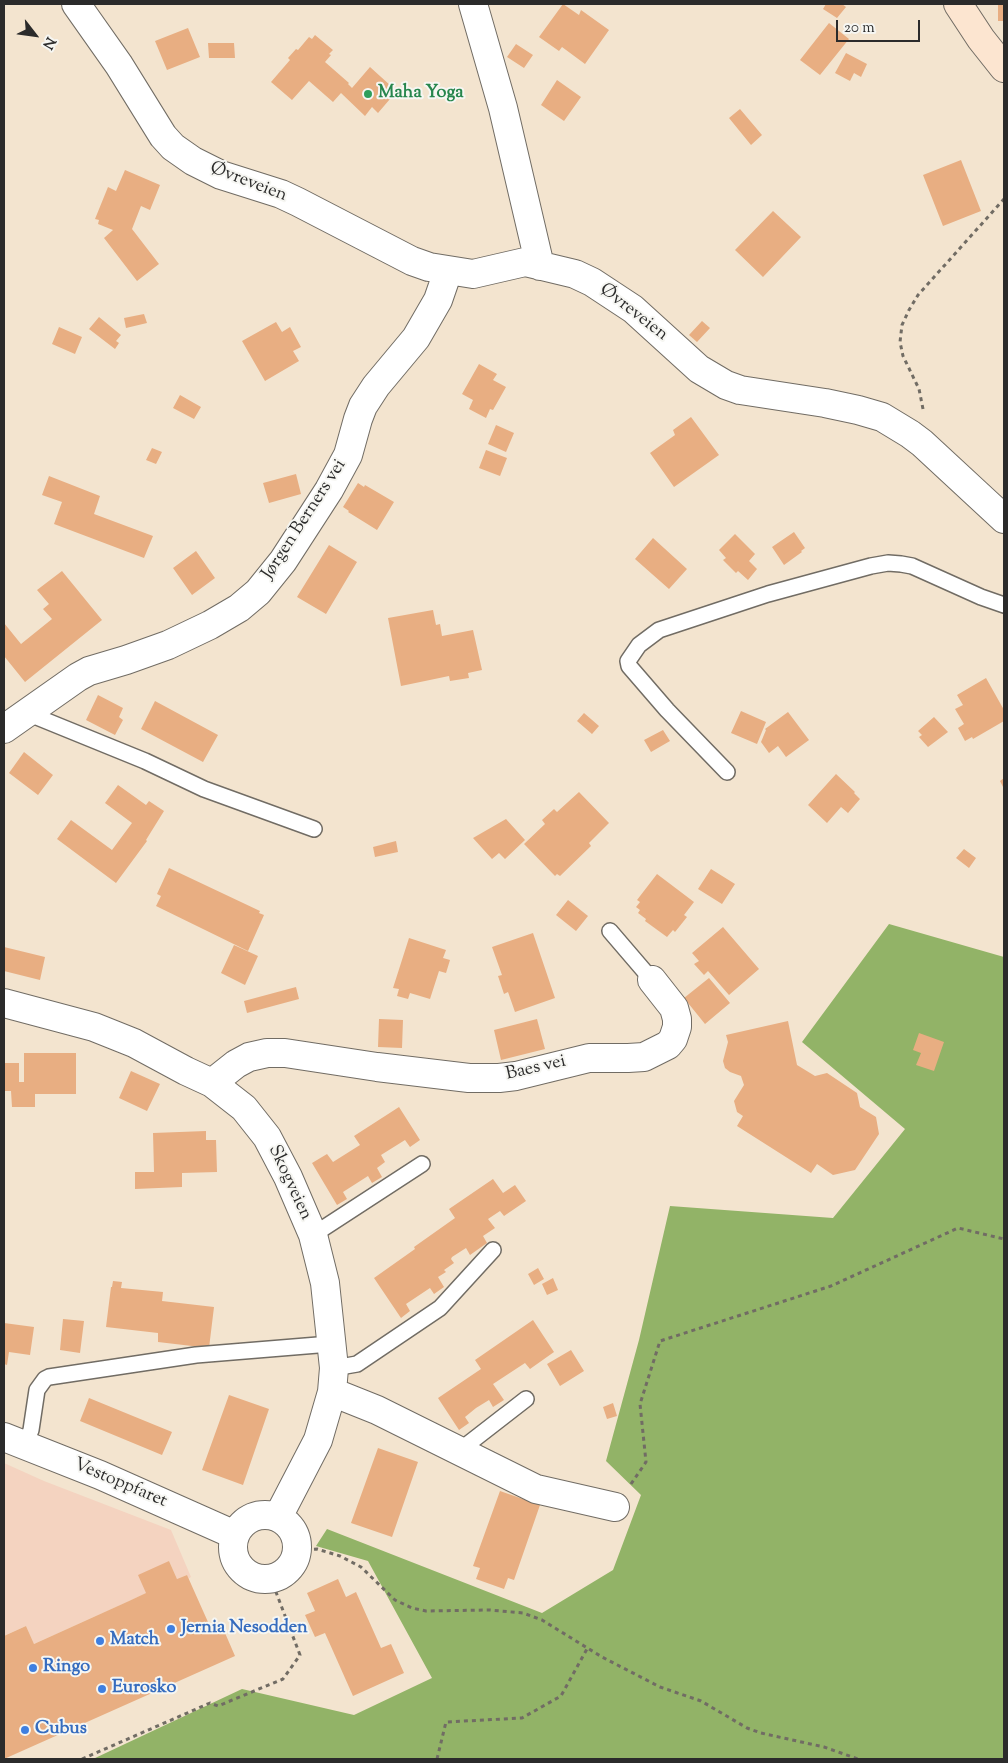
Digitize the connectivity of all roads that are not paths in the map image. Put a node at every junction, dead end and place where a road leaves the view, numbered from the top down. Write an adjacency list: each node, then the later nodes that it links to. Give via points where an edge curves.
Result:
1 (76, 4): 6 (street, Øvreveien, via 173,147 221,175 298,202 412,261)
2 (473, 4): 5 (street, via 503,108)
3 (958, 4): 4 (main road)
4 (1004, 68)
5 (540, 266): 6 (street, Øvreveien, via 524,262 473,274); 7 (street, Øvreveien, via 575,274 616,297 699,369 726,385 740,390 825,402 882,417 910,434)
6 (448, 272): 9 (street, Jørgen Berners vei, via 438,300 416,338 376,386 364,406 348,455 329,490 283,561 258,592 232,613 168,645 89,671)
7 (1004, 518)
8 (1004, 605): 11 (lane, via 912,566 888,563 768,594 658,630 638,646 628,661 629,666)
9 (27, 713): 10 (street, Jørgen Berners vei); 12 (lane, via 204,788)
10 (4, 729)
11 (727, 772)
12 (314, 829)
13 (610, 931): 14 (lane, Baes vei)
14 (652, 980): 16 (street, Baes vei, via 674,1008 678,1027 668,1045 644,1057 589,1058 500,1078 460,1077 267,1053 236,1064)
15 (4, 1002): 16 (street, Skogveien, via 94,1027)
16 (212, 1083): 18 (street, Skogveien, via 244,1108 267,1138)
17 (422, 1164): 18 (lane)
18 (313, 1235): 20 (street, Skogveien, via 325,1283)
19 (493, 1250): 20 (lane, via 440,1308 357,1364)
20 (332, 1368): 22 (lane, via 196,1355 49,1376 37,1390 31,1430); 23 (street, via 377,1410); 25 (street, Skogveien, via 318,1440)
21 (526, 1399): 23 (lane)
22 (14, 1441): 26 (street, Vestoppfaret)
23 (459, 1451): 24 (street, via 536,1490)
24 (615, 1507)
25 (278, 1516): 26 (street, via 257,1515 240,1526); 26 (street, via 293,1530 298,1550 289,1569 281,1575 271,1579 255,1578 245,1573 234,1556 232,1545)
26 (235, 1535)

